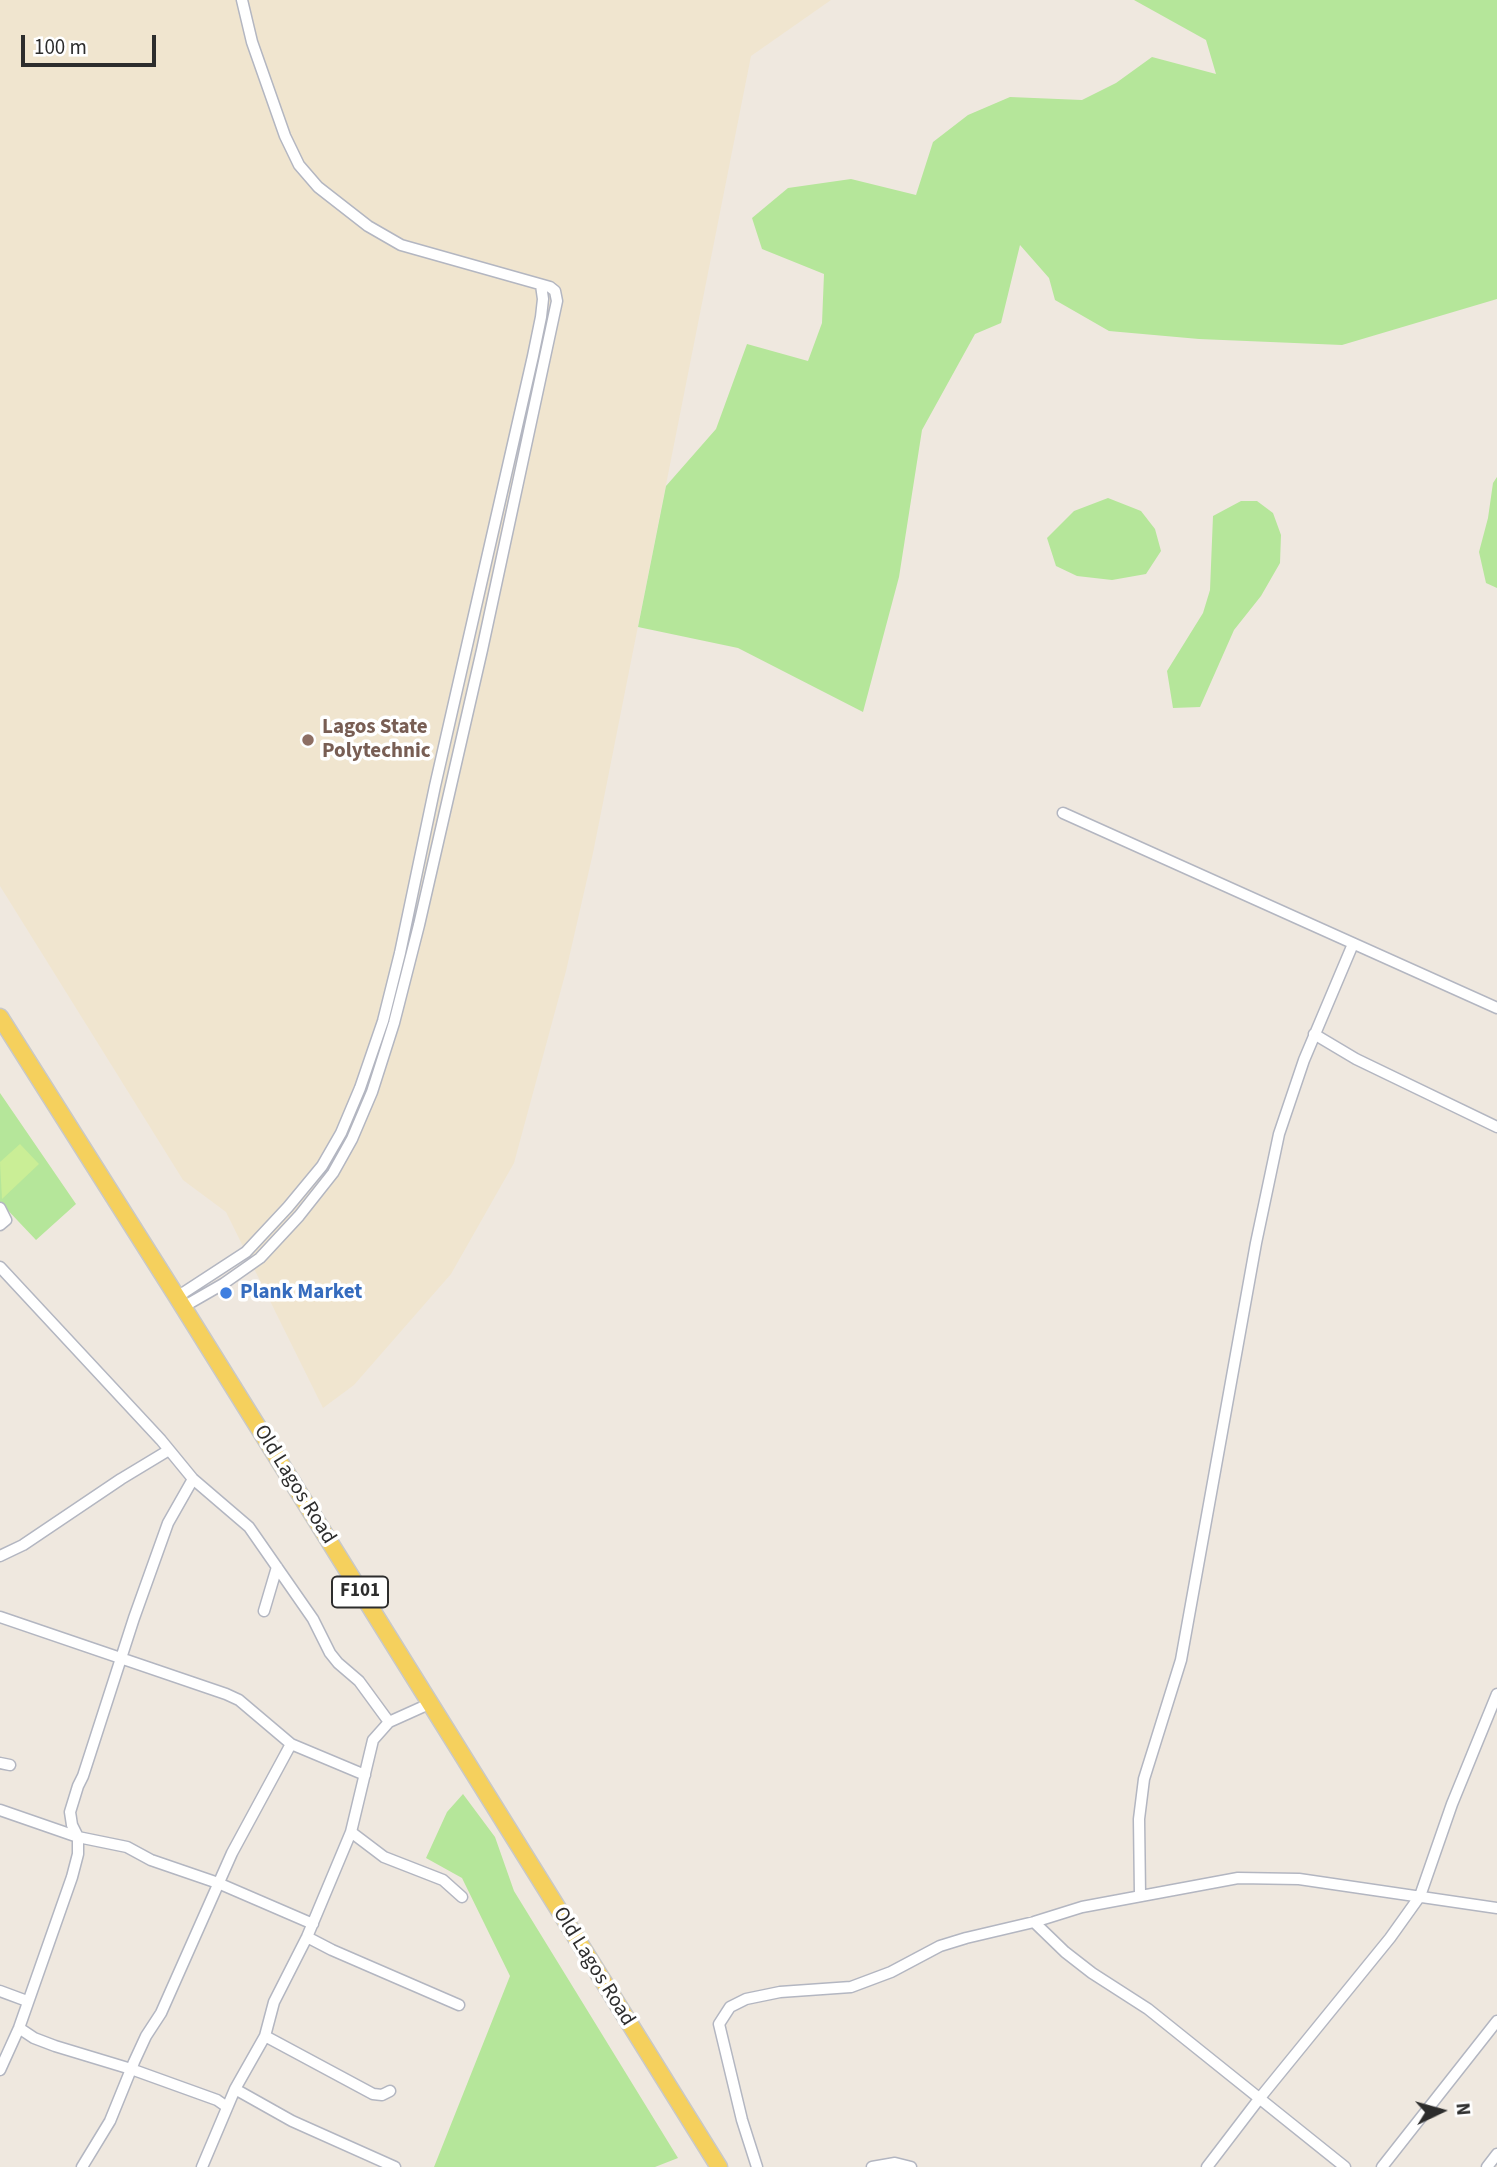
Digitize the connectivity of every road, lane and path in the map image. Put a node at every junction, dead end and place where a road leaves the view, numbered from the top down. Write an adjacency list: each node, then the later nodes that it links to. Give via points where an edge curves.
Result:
1 (242, 0): 2 (street, via 285,136 299,165 318,187 401,246)
2 (541, 285): 12 (street, via 541,317 400,953 360,1088 322,1167 246,1252); 12 (street, via 555,291 557,301 419,925 372,1092 333,1173 299,1216 260,1258 223,1284)
3 (1063, 813): 4 (street)
4 (1353, 944): 5 (street); 7 (street)
5 (1497, 1008)
6 (0, 1017): 12 (main road, Old Lagos Road / F101)
7 (1314, 1034): 8 (street); 29 (street, via 1279,1134 1181,1660 1144,1779 1139,1819)
8 (1497, 1126)
9 (0, 1208): 10 (street, via 6,1220)
10 (0, 1225)
11 (0, 1267): 13 (street)
12 (180, 1302): 21 (main road, Old Lagos Road / F101)
13 (169, 1450): 14 (street); 15 (street)
14 (193, 1479): 16 (street, via 249,1527); 19 (street, via 168,1523)
15 (0, 1556)
16 (277, 1567): 17 (street); 22 (street, via 330,1653 359,1681)
17 (264, 1611)
18 (0, 1617): 19 (street)
19 (122, 1660): 23 (street, via 239,1700); 27 (street, via 73,1802 72,1825)
20 (1497, 1694): 31 (street)
21 (429, 1704): 22 (street); 52 (main road, Old Lagos Road / F101)
22 (389, 1722): 24 (street, via 373,1740)
23 (291, 1744): 24 (street); 28 (street)
24 (365, 1774): 26 (street)
25 (0, 1810): 27 (street)
26 (351, 1832): 30 (street, via 384,1857 443,1880); 34 (street)
27 (78, 1837): 28 (street, via 127,1847); 37 (street, via 72,1877)
28 (218, 1883): 34 (street); 42 (street)
29 (1140, 1895): 31 (street, via 1258,1877); 33 (street)
30 (462, 1896)
31 (1420, 1896): 32 (street); 46 (street)
32 (1497, 1908)
33 (1034, 1922): 46 (street, via 1065,1952 1147,2009); 53 (street, via 940,1946 851,1987 758,1995 730,2007 719,2024 720,2036)
34 (313, 1924): 35 (street)
35 (307, 1937): 38 (street); 41 (street, via 274,2002)
36 (0, 1991): 37 (street)
37 (27, 2001): 40 (street)
38 (459, 2004)
39 (1497, 2021): 58 (street)
40 (19, 2028): 42 (street, via 55,2046); 43 (street)
41 (265, 2036): 44 (street); 45 (street, via 373,2094)
42 (131, 2069): 47 (street); 49 (street, via 110,2122)
43 (0, 2070)
44 (235, 2089): 47 (street); 51 (street, via 292,2121)
45 (390, 2091)
46 (1259, 2099): 56 (street); 57 (street)
47 (228, 2108): 50 (street)
48 (1497, 2154): 59 (street)
49 (82, 2167)
50 (202, 2167)
51 (395, 2167)
52 (719, 2167)
53 (757, 2167)
54 (872, 2167): 55 (street, via 895,2163)
55 (911, 2167)
56 (1207, 2167)
57 (1345, 2167)
58 (1382, 2167)
59 (1487, 2167)

